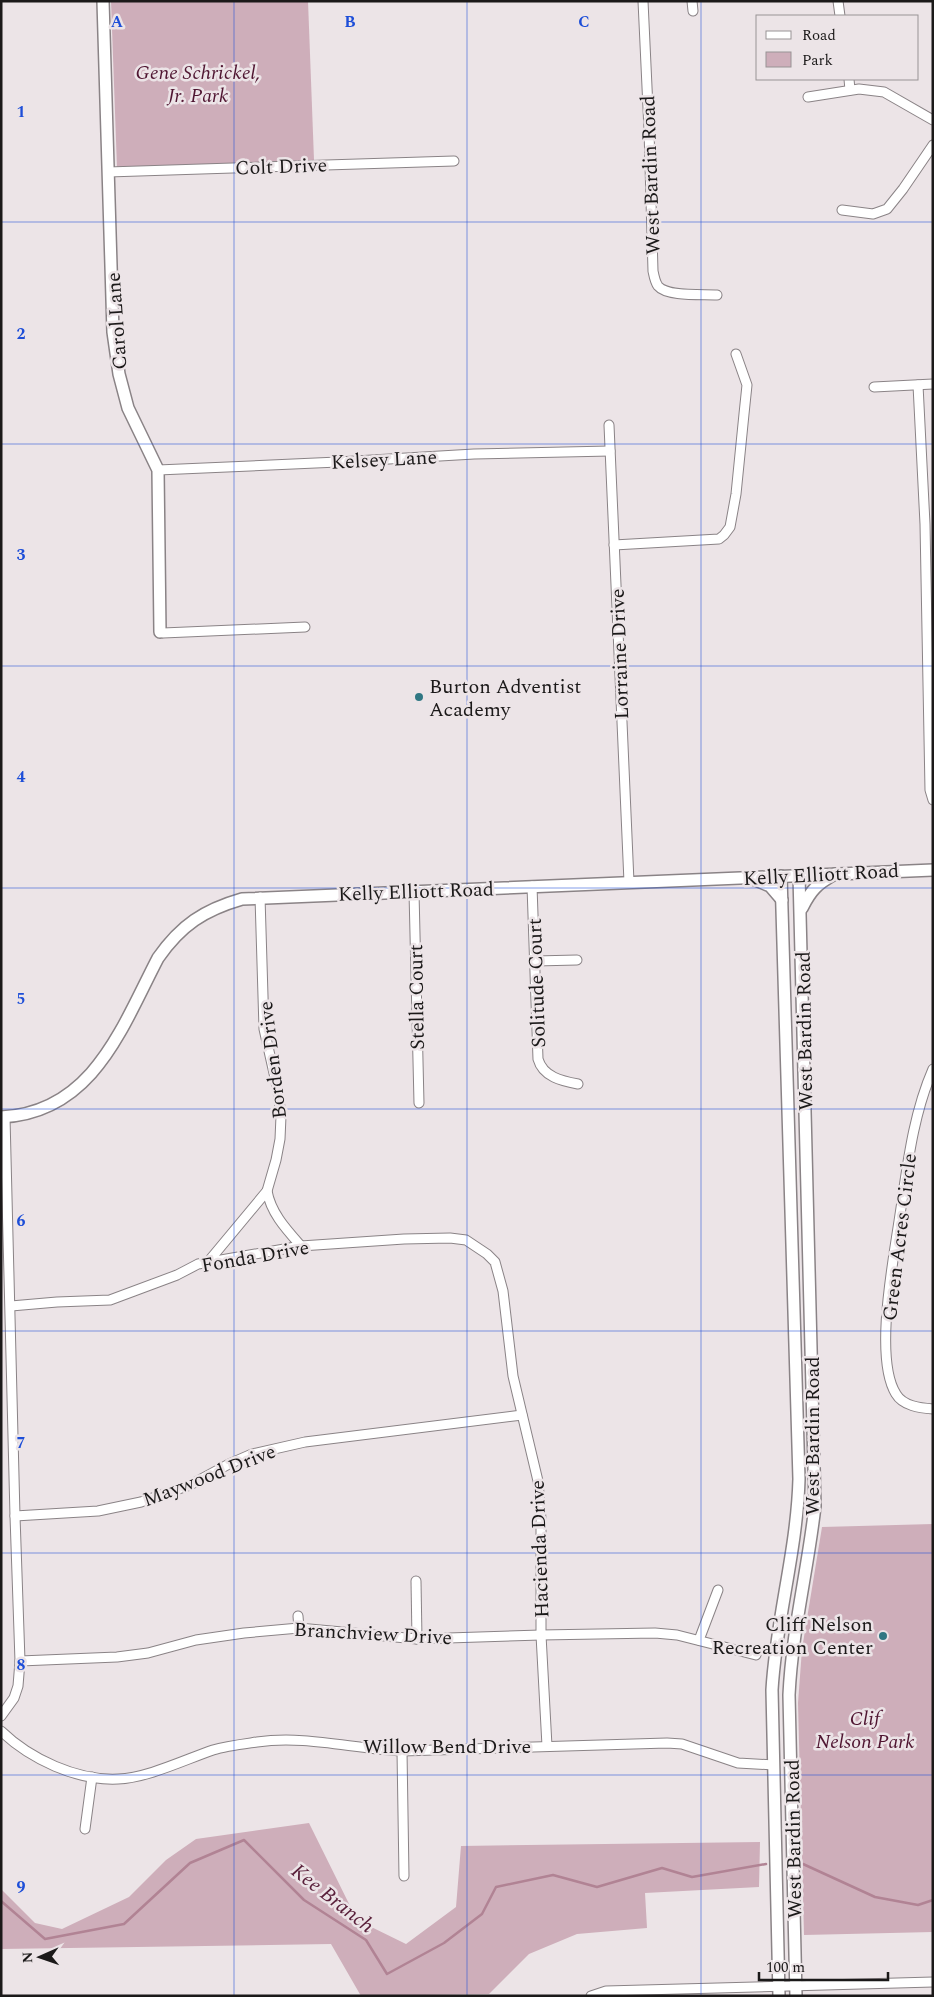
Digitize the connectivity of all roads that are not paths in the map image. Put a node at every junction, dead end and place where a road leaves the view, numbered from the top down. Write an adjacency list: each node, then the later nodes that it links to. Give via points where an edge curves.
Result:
1 (102, 1): 13 (street, Carol Lane)
2 (643, 1): 15 (street, West Bardin Road, via 656,283 664,291 676,294)
3 (692, 1): 5 (street)
4 (838, 1): 6 (street)
5 (693, 12)
6 (840, 15)
7 (849, 80): 8 (street)
8 (850, 90): 9 (street); 10 (street, via 884,92)
9 (808, 97)
10 (933, 120)
11 (933, 145): 14 (street, via 887,209 873,214)
12 (454, 161): 13 (street, Colt Drive)
13 (108, 172): 22 (street, Carol Lane, via 113,332 119,374 128,408)
14 (842, 210)
15 (717, 295)
16 (736, 354): 23 (street, via 747,385 730,527 719,539)
17 (933, 384): 18 (street)
18 (918, 385): 19 (street); 26 (street)
19 (874, 387)
20 (609, 425): 21 (street, Lorraine Drive)
21 (610, 451): 22 (street, Kelsey Lane, via 474,454); 23 (street, Lorraine Drive)
22 (158, 470): 25 (street, Carol Lane)
23 (614, 544): 32 (street, Lorraine Drive)
24 (305, 627): 25 (street)
25 (162, 633)
26 (933, 800)
27 (933, 870): 28 (street, Kelly Elliott Road)
28 (837, 873): 29 (street, Kelly Elliott Road); 37 (street, via 812,890)
29 (800, 875): 30 (street, Kelly Elliott Road); 37 (street, West Bardin Road)
30 (781, 876): 31 (street, Kelly Elliott Road); 36 (street, West Bardin Road)
31 (749, 878): 32 (street, Kelly Elliott Road); 36 (street, via 770,886)
32 (629, 882): 33 (street, Kelly Elliott Road)
33 (532, 886): 34 (street, Kelly Elliott Road); 39 (street, Solitude Court)
34 (414, 892): 35 (street, Kelly Elliott Road); 42 (street, Stella Court)
35 (260, 897): 43 (street, Kelly Elliott Road, via 218,907 182,930 158,958 109,1049 82,1085 44,1108); 44 (street, Borden Drive, via 264,1029 281,1116 276,1160)
36 (782, 900): 52 (street, West Bardin Road, via 799,1480)
37 (801, 910): 53 (street, West Bardin Road, via 815,1462)
38 (577, 960): 39 (street)
39 (535, 961): 41 (street, Solitude Court, via 540,1066 551,1076)
40 (933, 1069): 49 (street, Green Acres Circle, via 912,1133 887,1300 886,1355 890,1381 900,1401)
41 (578, 1084)
42 (419, 1103)
43 (3, 1117): 48 (street)
44 (267, 1191): 45 (street, via 281,1224); 47 (street, Borden Drive)
45 (301, 1246): 46 (street, Fonda Drive, via 450,1238 466,1240); 47 (street, Fonda Drive)
46 (475, 1246): 50 (street, Hacienda Drive, via 495,1262 503,1291)
47 (208, 1262): 48 (street, Fonda Drive, via 110,1300)
48 (11, 1306): 51 (street)
49 (933, 1409)
50 (522, 1415): 51 (street, Maywood Drive, via 305,1442 252,1454 190,1486 141,1502 98,1511); 58 (street, Hacienda Drive, via 538,1481)
51 (15, 1516): 62 (street)
52 (794, 1540): 53 (street); 65 (street, West Bardin Road, via 774,1660)
53 (811, 1543): 69 (street, West Bardin Road, via 791,1661 788,1695)
54 (416, 1582): 59 (street)
55 (718, 1590): 60 (street)
56 (298, 1616): 57 (street)
57 (299, 1628): 59 (street, Branchview Drive); 62 (street, Branchview Drive, via 196,1640 117,1658)
58 (541, 1634): 59 (street, Branchview Drive); 60 (street, Branchview Drive, via 655,1633); 66 (street, Hacienda Drive)
59 (417, 1640)
60 (699, 1640): 61 (street, Branchview Drive)
61 (756, 1655)
62 (20, 1661): 63 (street, via 14,1698)
63 (1, 1716)
64 (1, 1731): 70 (street, Willow Bend Drive, via 16,1746 52,1766)
65 (774, 1742): 68 (street, West Bardin Road); 69 (street, via 780,1756)
66 (547, 1746): 67 (street, Willow Bend Drive); 68 (street, Willow Bend Drive, via 682,1744 738,1763)
67 (402, 1751): 70 (street, Willow Bend Drive, via 312,1740 259,1741 215,1750 172,1766 117,1780); 73 (street)
68 (774, 1765): 71 (street, West Bardin Road)
69 (791, 1765): 71 (street); 76 (street, West Bardin Road)
70 (92, 1776): 72 (street)
71 (775, 1785): 75 (street, West Bardin Road)
72 (85, 1829)
73 (404, 1876)
74 (933, 1982): 76 (street)
75 (779, 1991): 76 (street); 77 (street)
76 (796, 1991)
77 (718, 1992): 78 (street, via 606,1991)
78 (591, 1996)

